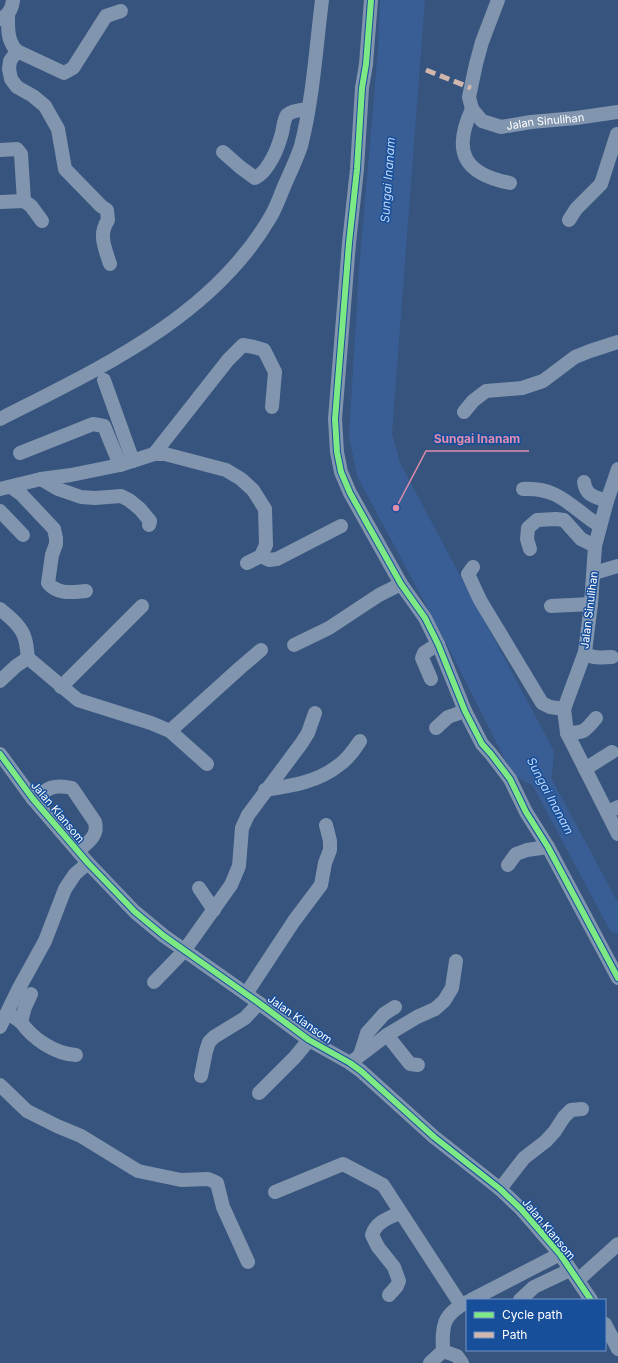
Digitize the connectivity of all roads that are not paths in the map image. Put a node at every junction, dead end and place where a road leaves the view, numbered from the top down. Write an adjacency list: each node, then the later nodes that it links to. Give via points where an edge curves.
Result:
1 (13, 0): 6 (street, via 11,9)
2 (322, 0): 8 (street)
3 (371, 0): 46 (street, via 335,419 341,472)
4 (498, 0): 9 (street, via 476,64 469,97)
5 (121, 11): 7 (street, via 106,16 73,68 64,73)
6 (4, 16): 7 (street, via 12,46)
7 (17, 51): 19 (street, via 10,61 11,79 17,88 45,106 58,129 65,168 107,210 108,220 102,236)
8 (308, 109): 13 (street, via 291,112 286,116 281,137 268,167 255,178); 24 (street, via 300,148 272,214 258,237 225,277 181,315 126,352)
9 (472, 109): 10 (street, Jalan Sinulihan, via 482,121 501,127); 14 (street, via 462,134 462,150 470,165 479,172)
10 (611, 113): 11 (street)
11 (617, 136): 17 (street, via 601,184 576,209)
12 (0, 150): 15 (street, via 17,149 21,154)
13 (223, 152)
14 (510, 183)
15 (24, 200): 16 (street); 18 (street)
16 (0, 202)
17 (569, 220)
18 (42, 221)
19 (110, 264)
20 (618, 342): 23 (street, via 575,357 543,381 522,388 486,391)
21 (104, 380): 27 (street)
22 (272, 407): 26 (street, via 275,372 264,350 243,345 228,360)
23 (464, 412)
24 (0, 419)
25 (20, 453): 27 (street, via 93,424 104,426)
26 (154, 454): 27 (street); 41 (street, via 165,454 226,470 246,483 265,509 266,545)
27 (127, 463): 29 (street)
28 (618, 469): 33 (street, Jalan Sinulihan)
29 (42, 479): 31 (street); 35 (street, via 58,489 81,497 121,496 148,517)
30 (584, 482): 33 (street, via 585,489 593,497)
31 (5, 488): 47 (street, via 21,494 54,529 56,544 48,583 52,588 64,592)
32 (523, 489): 37 (street, via 549,491 561,496)
33 (607, 501): 37 (street, Jalan Sinulihan)
34 (0, 511): 38 (street)
35 (149, 525)
36 (341, 526): 41 (street, via 277,559 269,560)
37 (600, 526): 39 (street, Jalan Sinulihan)
38 (23, 535)
39 (595, 546): 40 (street, via 581,539 564,520 556,519 537,520 528,528 527,539); 45 (street, Jalan Sinulihan)
40 (530, 549)
41 (261, 556): 42 (street)
42 (247, 563)
43 (618, 566): 45 (street)
44 (473, 567): 61 (street, via 468,574 480,600 542,703)
45 (594, 573): 48 (street, Jalan Sinulihan)
46 (401, 584): 52 (street, via 425,618); 53 (street, via 379,595 329,628)
47 (86, 591)
48 (591, 604): 50 (street); 55 (street, Jalan Sinulihan)
49 (142, 606): 60 (street)
50 (551, 606)
51 (0, 609): 57 (street, via 23,632)
52 (438, 644): 58 (street, via 424,653 422,658); 62 (street)
53 (294, 645)
54 (261, 650): 66 (street)
55 (584, 652): 56 (street, via 596,658); 61 (street, Jalan Sinulihan)
56 (612, 657)
57 (28, 658): 59 (street); 60 (street)
58 (431, 679)
59 (0, 681)
60 (61, 687): 66 (street, via 78,700)
61 (564, 709): 67 (street, Jalan Sinulihan)
62 (465, 711): 65 (street, via 448,717); 78 (street, via 482,744 510,779 526,812)
63 (315, 713): 73 (street, via 308,733)
64 (596, 718): 67 (street, via 586,730)
65 (436, 728)
66 (170, 731): 71 (street)
67 (568, 733): 72 (street, Jalan Sinulihan)
68 (360, 741): 73 (street, via 349,756 324,774 300,784)
69 (612, 752): 72 (street)
70 (0, 754): 74 (street, Jalan Kiansom)
71 (207, 764)
72 (585, 769): 75 (street, Jalan Sinulihan)
73 (265, 790): 83 (street, via 242,828 239,866 231,885)
74 (33, 799): 79 (street, Jalan Kiansom); 79 (street, via 52,787 72,788 97,828 94,836)
75 (612, 810): 77 (street, Jalan Sinulihan)
76 (326, 825): 89 (street, via 330,850 321,885)
77 (618, 834)
78 (548, 847): 81 (street, via 516,854); 86 (street)
79 (78, 851): 80 (street, Jalan Kiansom)
80 (88, 863): 84 (street, Jalan Kiansom, via 135,912); 92 (street, via 75,874 65,889 45,941)
81 (508, 865)
82 (199, 888): 83 (street)
83 (214, 910): 84 (street)
84 (184, 951): 87 (street); 89 (street, Jalan Kiansom)
85 (456, 961): 95 (street, via 452,988 444,1001 435,1009)
86 (618, 978)
87 (154, 982)
88 (31, 994): 93 (street)
89 (246, 994): 90 (street, Jalan Kiansom)
90 (260, 1003): 96 (street, Jalan Kiansom); 100 (street, via 245,1018 209,1042)
91 (395, 1007): 98 (street, via 384,1014 367,1034)
92 (7, 1012): 93 (street); 94 (street)
93 (22, 1022): 97 (street, via 41,1042)
94 (0, 1027)
95 (387, 1035): 98 (street); 99 (street, via 410,1064)
96 (309, 1040): 98 (street, Jalan Kiansom); 102 (street)
97 (76, 1055)
98 (355, 1059): 104 (street, Jalan Kiansom, via 361,1071 434,1137)
99 (418, 1065)
100 (201, 1076)
101 (0, 1085): 109 (street, via 27,1111 81,1136 138,1171 182,1180 208,1179 217,1183 223,1208)
102 (259, 1093)
103 (582, 1109): 104 (street, via 571,1110 546,1141 524,1158)
104 (500, 1189): 108 (street, Jalan Kiansom, via 521,1208)
105 (275, 1192): 106 (street, via 342,1164 383,1185)
106 (400, 1212): 111 (street, via 379,1223 372,1235 394,1267 399,1281); 115 (street)
107 (618, 1244): 110 (street)
108 (560, 1254): 110 (street, Jalan Kiansom); 112 (street)
109 (248, 1262)
110 (574, 1275): 113 (street, via 534,1287); 114 (street, Jalan Kiansom)
111 (389, 1296)
112 (472, 1299)
113 (521, 1299)
114 (590, 1299)
115 (466, 1302): 118 (street, via 444,1322)
116 (606, 1326): 117 (street)
117 (618, 1349)
118 (443, 1351): 119 (street); 120 (street, via 457,1356)
119 (430, 1363)
120 (462, 1363)

